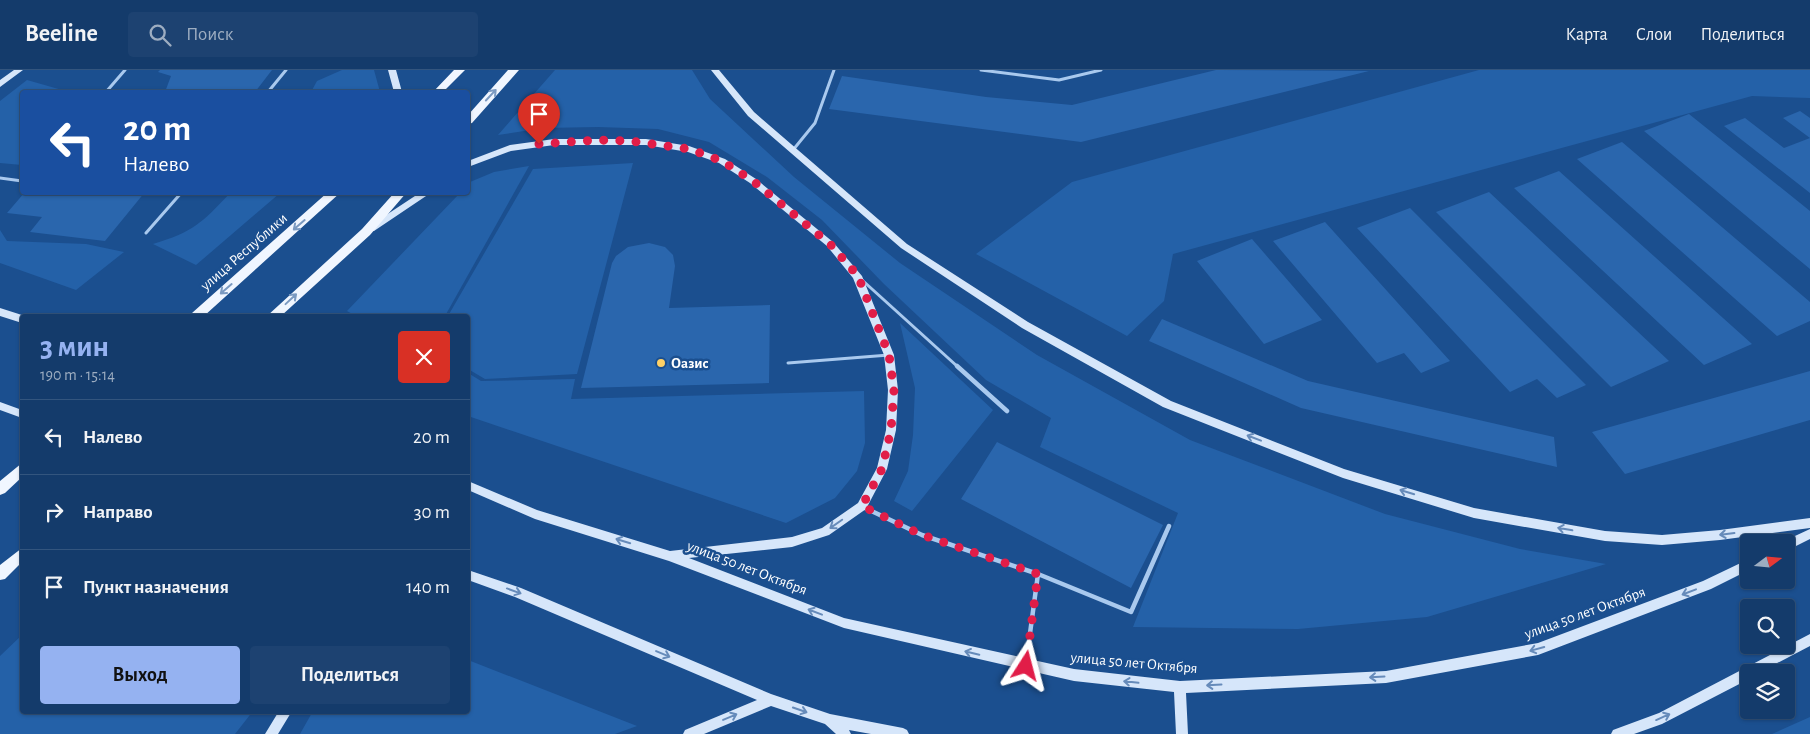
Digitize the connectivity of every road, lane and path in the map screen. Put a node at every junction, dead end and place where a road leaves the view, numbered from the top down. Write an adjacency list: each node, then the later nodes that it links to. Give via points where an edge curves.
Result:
1 (19, 70): 11 (main road)
2 (124, 70): 12 (lane)
3 (286, 70): 13 (lane)
4 (392, 70): 14 (main road)
5 (460, 70): 15 (main road)
6 (514, 70): 16 (main road, one-way to 6)
7 (715, 70): 17 (main road, via 750,114)
8 (834, 70): 17 (lane, via 815,123)
9 (981, 70): 10 (lane, via 1059,80)
10 (1101, 70)
11 (0, 84)
12 (108, 90)
13 (270, 90)
14 (397, 90)
15 (440, 90)
16 (470, 119)
17 (792, 151): 41 (main road, one-way to 17, via 1662,540 1605,536 1474,513 1343,473 1167,404 1025,325 904,246)
18 (470, 163): 27 (main road, via 510,148 554,142 646,142 689,149 722,161 753,181 830,244)
19 (0, 178): 20 (lane)
20 (20, 181)
21 (179, 195): 25 (lane)
22 (333, 195): 29 (main road, улица Республики, one-way to 29)
23 (399, 195): 26 (main road)
24 (423, 195): 26 (main road)
25 (146, 232)
26 (366, 232): 30 (main road, one-way to 26)
27 (858, 276): 32 (main road); 35 (lane)
28 (0, 312): 31 (main road)
29 (198, 314)
30 (275, 314)
31 (20, 318)
32 (889, 355): 33 (lane); 40 (main road, via 894,390 891,430 882,469)
33 (788, 363)
34 (0, 406): 36 (main road)
35 (1007, 411)
36 (20, 413)
37 (20, 471): 39 (main road)
38 (470, 486): 45 (main road, улица 50 лет Октября, one-way to 38, via 535,514)
39 (0, 489)
40 (862, 506): 45 (main road, one-way to 45, via 825,532 792,542); 49 (lane, via 922,535)
41 (1810, 524)
42 (1169, 526): 49 (lane, via 1131,612)
43 (1810, 534): 44 (main road)
44 (1795, 542)
45 (669, 556): 52 (main road, улица 50 лет Октября, one-way to 45, via 844,623)
46 (18, 558): 48 (main road)
47 (1740, 568): 53 (main road, улица 50 лет Октября, one-way to 53, via 1707,585 1538,649 1386,677)
48 (0, 574)
49 (1038, 574): 52 (lane)
50 (470, 576): 54 (main road, one-way to 54, via 517,592)
51 (1810, 640): 62 (main road, one-way to 51, via 1662,718)
52 (1026, 666): 53 (main road, улица 50 лет Октября, one-way to 52)
53 (1180, 687): 61 (main road)
54 (771, 700): 56 (main road, one-way to 56); 58 (main road, one-way to 54)
55 (284, 714): 57 (main road)
56 (830, 720): 59 (main road); 60 (main road)
57 (271, 734)
58 (689, 734)
59 (845, 734)
60 (903, 734)
61 (1182, 734)
62 (1617, 734)

